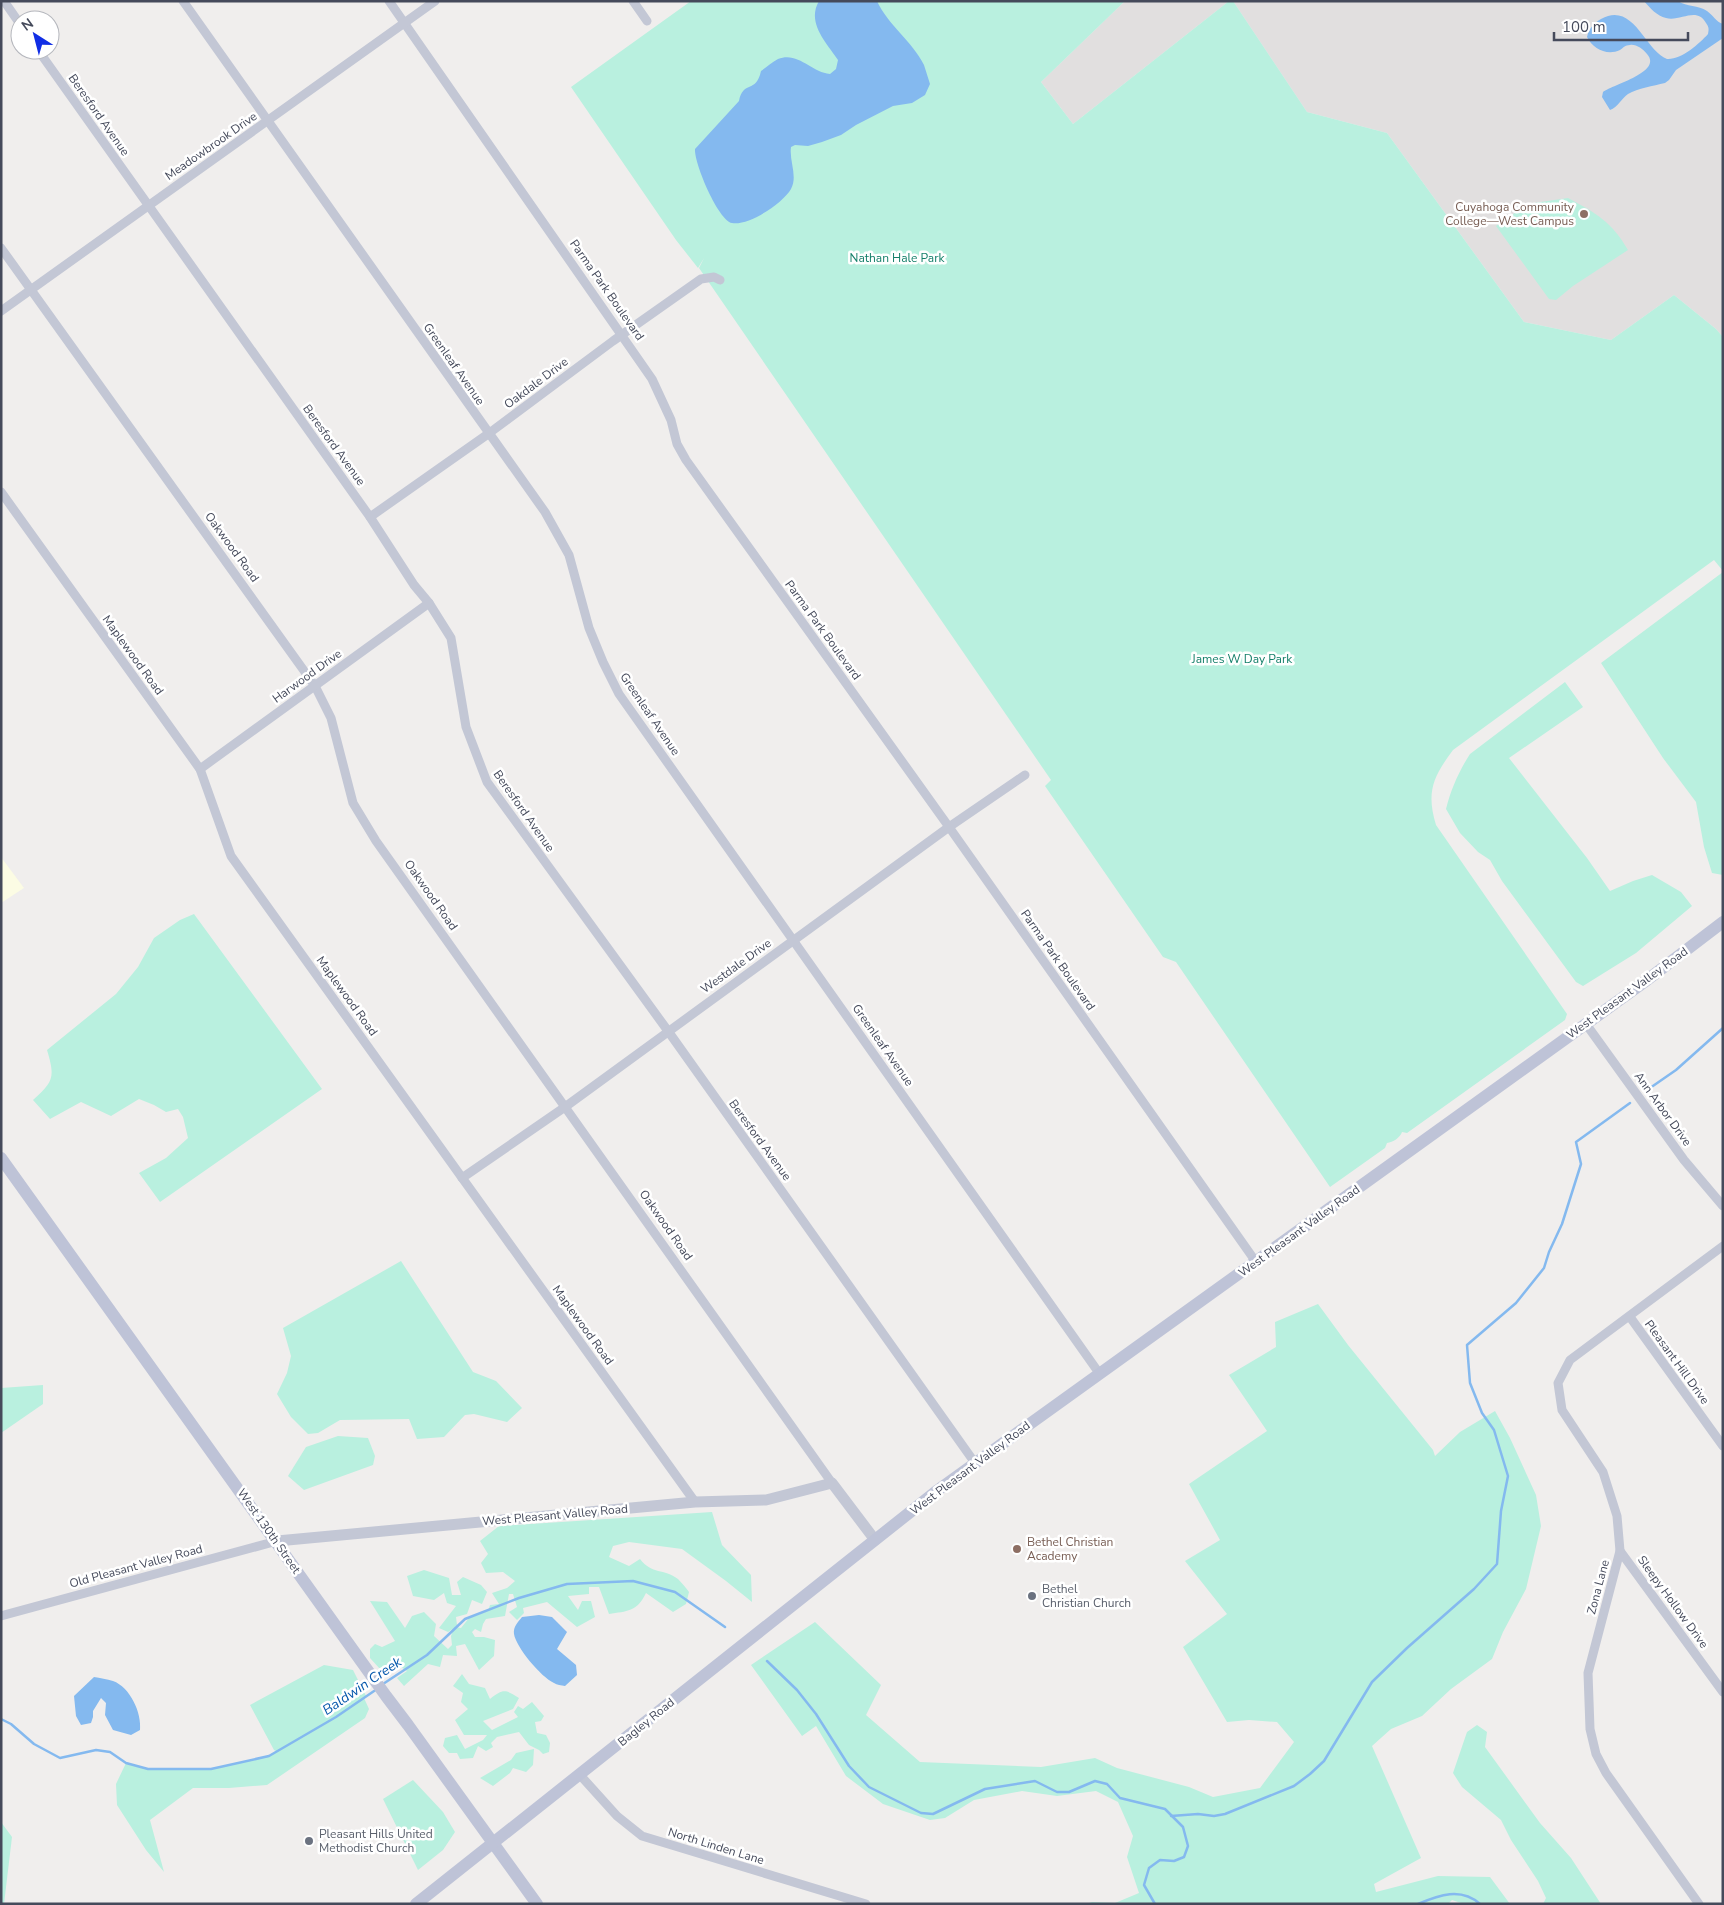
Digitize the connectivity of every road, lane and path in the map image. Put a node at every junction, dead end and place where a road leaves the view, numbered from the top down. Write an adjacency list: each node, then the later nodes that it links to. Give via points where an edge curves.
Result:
1 (182, 1): 8 (street, Greenleaf Avenue)
2 (390, 1): 6 (street, Parma Park Boulevard)
3 (435, 1): 6 (street, Meadowbrook Drive)
4 (633, 1): 5 (street)
5 (647, 20)
6 (405, 23): 8 (street, Meadowbrook Drive); 14 (street, Parma Park Boulevard)
7 (45, 60): 9 (street, Beresford Avenue)
8 (268, 120): 9 (street, Meadowbrook Drive); 15 (street, Greenleaf Avenue)
9 (148, 206): 12 (street, Meadowbrook Drive); 17 (street, Beresford Avenue)
10 (1, 248): 12 (street, Oakwood Road)
11 (720, 280): 14 (street, Oakdale Drive, via 700,279)
12 (31, 290): 13 (street, Meadowbrook Drive); 19 (street, Oakwood Road)
13 (1, 311)
14 (623, 334): 15 (street, Oakdale Drive); 22 (street, Parma Park Boulevard, via 652,379 686,460)
15 (488, 434): 17 (street, Oakdale Drive); 24 (street, Greenleaf Avenue, via 545,512 569,555 589,628 619,694)
16 (1, 492): 20 (street, Maplewood Road)
17 (370, 517): 18 (street, Beresford Avenue)
18 (429, 603): 19 (street, Harwood Drive); 26 (street, Beresford Avenue, via 451,638 466,727 487,782)
19 (315, 686): 20 (street, Harwood Drive); 27 (street, Oakwood Road, via 331,718 353,804)
20 (200, 769): 29 (street, Maplewood Road, via 231,856)
21 (1025, 775): 22 (street, Westdale Drive)
22 (949, 827): 24 (street, Westdale Drive); 32 (street, Parma Park Boulevard)
23 (1723, 922): 25 (main road, West Pleasant Valley Road)
24 (794, 940): 26 (street, Westdale Drive); 34 (street, Greenleaf Avenue)
25 (1586, 1024): 30 (street, Ann Arbor Drive, via 1693,1172); 32 (main road, West Pleasant Valley Road)
26 (668, 1031): 27 (street, Westdale Drive); 36 (street, Beresford Avenue)
27 (565, 1107): 29 (street, Westdale Drive); 37 (street, Oakwood Road)
28 (1, 1158): 40 (main road, West 130th Street)
29 (462, 1178): 38 (street, Maplewood Road)
30 (1723, 1206)
31 (1723, 1246): 33 (street, Zona Lane)
32 (1256, 1262): 34 (main road, West Pleasant Valley Road)
33 (1630, 1317): 35 (street, Pleasant Hill Drive); 41 (street, Zona Lane, via 1570,1360 1558,1383 1562,1410 1603,1472 1617,1516)
34 (1099, 1373): 36 (main road, West Pleasant Valley Road)
35 (1723, 1446)
36 (976, 1463): 39 (main road, West Pleasant Valley Road)
37 (832, 1483): 38 (street, West Pleasant Valley Road, via 766,1500); 39 (street, Oakwood Road)
38 (695, 1502): 40 (street, West Pleasant Valley Road)
39 (875, 1540): 44 (main road, Bagley Road)
40 (276, 1541): 42 (street, Old Pleasant Valley Road); 45 (main road, West 130th Street)
41 (1620, 1552): 43 (street, Sleepy Hollow Drive); 49 (street, Zona Lane, via 1588,1673 1590,1729 1596,1754 1606,1773)
42 (1, 1616)
43 (1723, 1692)
44 (580, 1775): 45 (main road, Bagley Road); 48 (street, North Linden Lane, via 617,1816 642,1836)
45 (493, 1843): 46 (main road, Bagley Road); 47 (main road, West 130th Street)
46 (416, 1904)
47 (537, 1904)
48 (866, 1904)
49 (1699, 1904)

